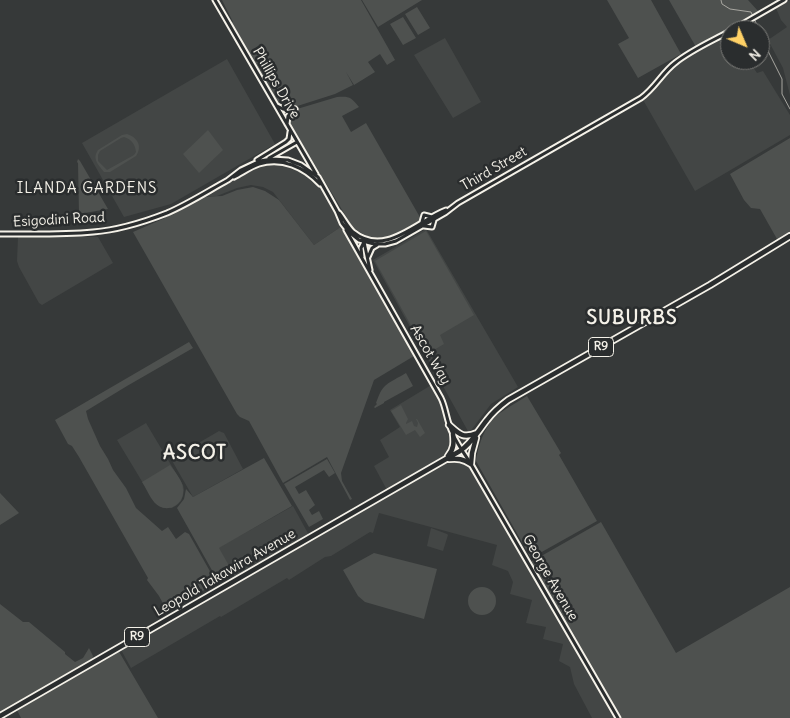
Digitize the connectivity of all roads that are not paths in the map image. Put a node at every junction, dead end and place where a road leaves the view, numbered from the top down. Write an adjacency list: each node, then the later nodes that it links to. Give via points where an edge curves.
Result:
1 (216, 0): 5 (main road, Phillips Drive)
2 (784, 0): 3 (main road, Third Street)
3 (750, 20)
4 (720, 36): 18 (main road, Third Street, via 675,63 641,98)
5 (276, 106): 7 (main road); 8 (main road, Phillips Drive)
6 (294, 109): 8 (main road)
7 (289, 110)
8 (287, 124): 9 (main road, Phillips Drive)
9 (290, 130): 10 (main road, Phillips Drive); 13 (main road, via 286,142)
10 (297, 142): 11 (main road); 14 (main road, Phillips Drive)
11 (266, 160): 12 (main road); 13 (main road, Esigodini Road); 14 (main road, Esigodini Road, via 292,161)
12 (259, 164): 15 (main road, Esigodini Road); 16 (main road, Esigodini Road, via 279,162 294,165 307,172)
13 (241, 170): 15 (main road, Esigodini Road)
14 (318, 176): 16 (main road, Esigodini Road)
15 (228, 180): 22 (main road, Esigodini Road, via 173,210 124,226 78,233)
16 (325, 190): 17 (main road, Esigodini Road)
17 (337, 211): 20 (main road, Esigodini Road); 21 (main road, Esigodini Road)
18 (434, 218): 19 (main road, Third Street); 19 (main road, via 432,228); 19 (main road, via 424,215)
19 (422, 225): 25 (main road, via 396,242)
20 (345, 227): 24 (main road, Esigodini Road, via 352,236); 26 (main road, Ascot Way)
21 (351, 230): 24 (main road, Esigodini Road); 25 (main road)
22 (0, 234)
23 (790, 238): 28 (highway, R9, via 508,400 495,410)
24 (364, 242): 25 (main road); 26 (main road, via 361,248)
25 (380, 243): 26 (main road)
26 (365, 259): 27 (main road, Ascot Way, via 371,275 442,398)
27 (449, 425): 28 (highway, via 464,436); 29 (main road, Ascot Way)
28 (478, 432): 30 (highway, R9); 32 (highway)
29 (453, 434): 30 (main road, Ascot Way); 31 (highway, via 453,448)
30 (462, 450): 31 (highway, Leopold Takawira Avenue / R9); 32 (main road, George Avenue)
31 (443, 461): 32 (highway, via 457,458); 33 (highway, Leopold Takawira Avenue / R9)
32 (471, 464): 34 (main road, George Avenue)
33 (0, 716)
34 (618, 718)

